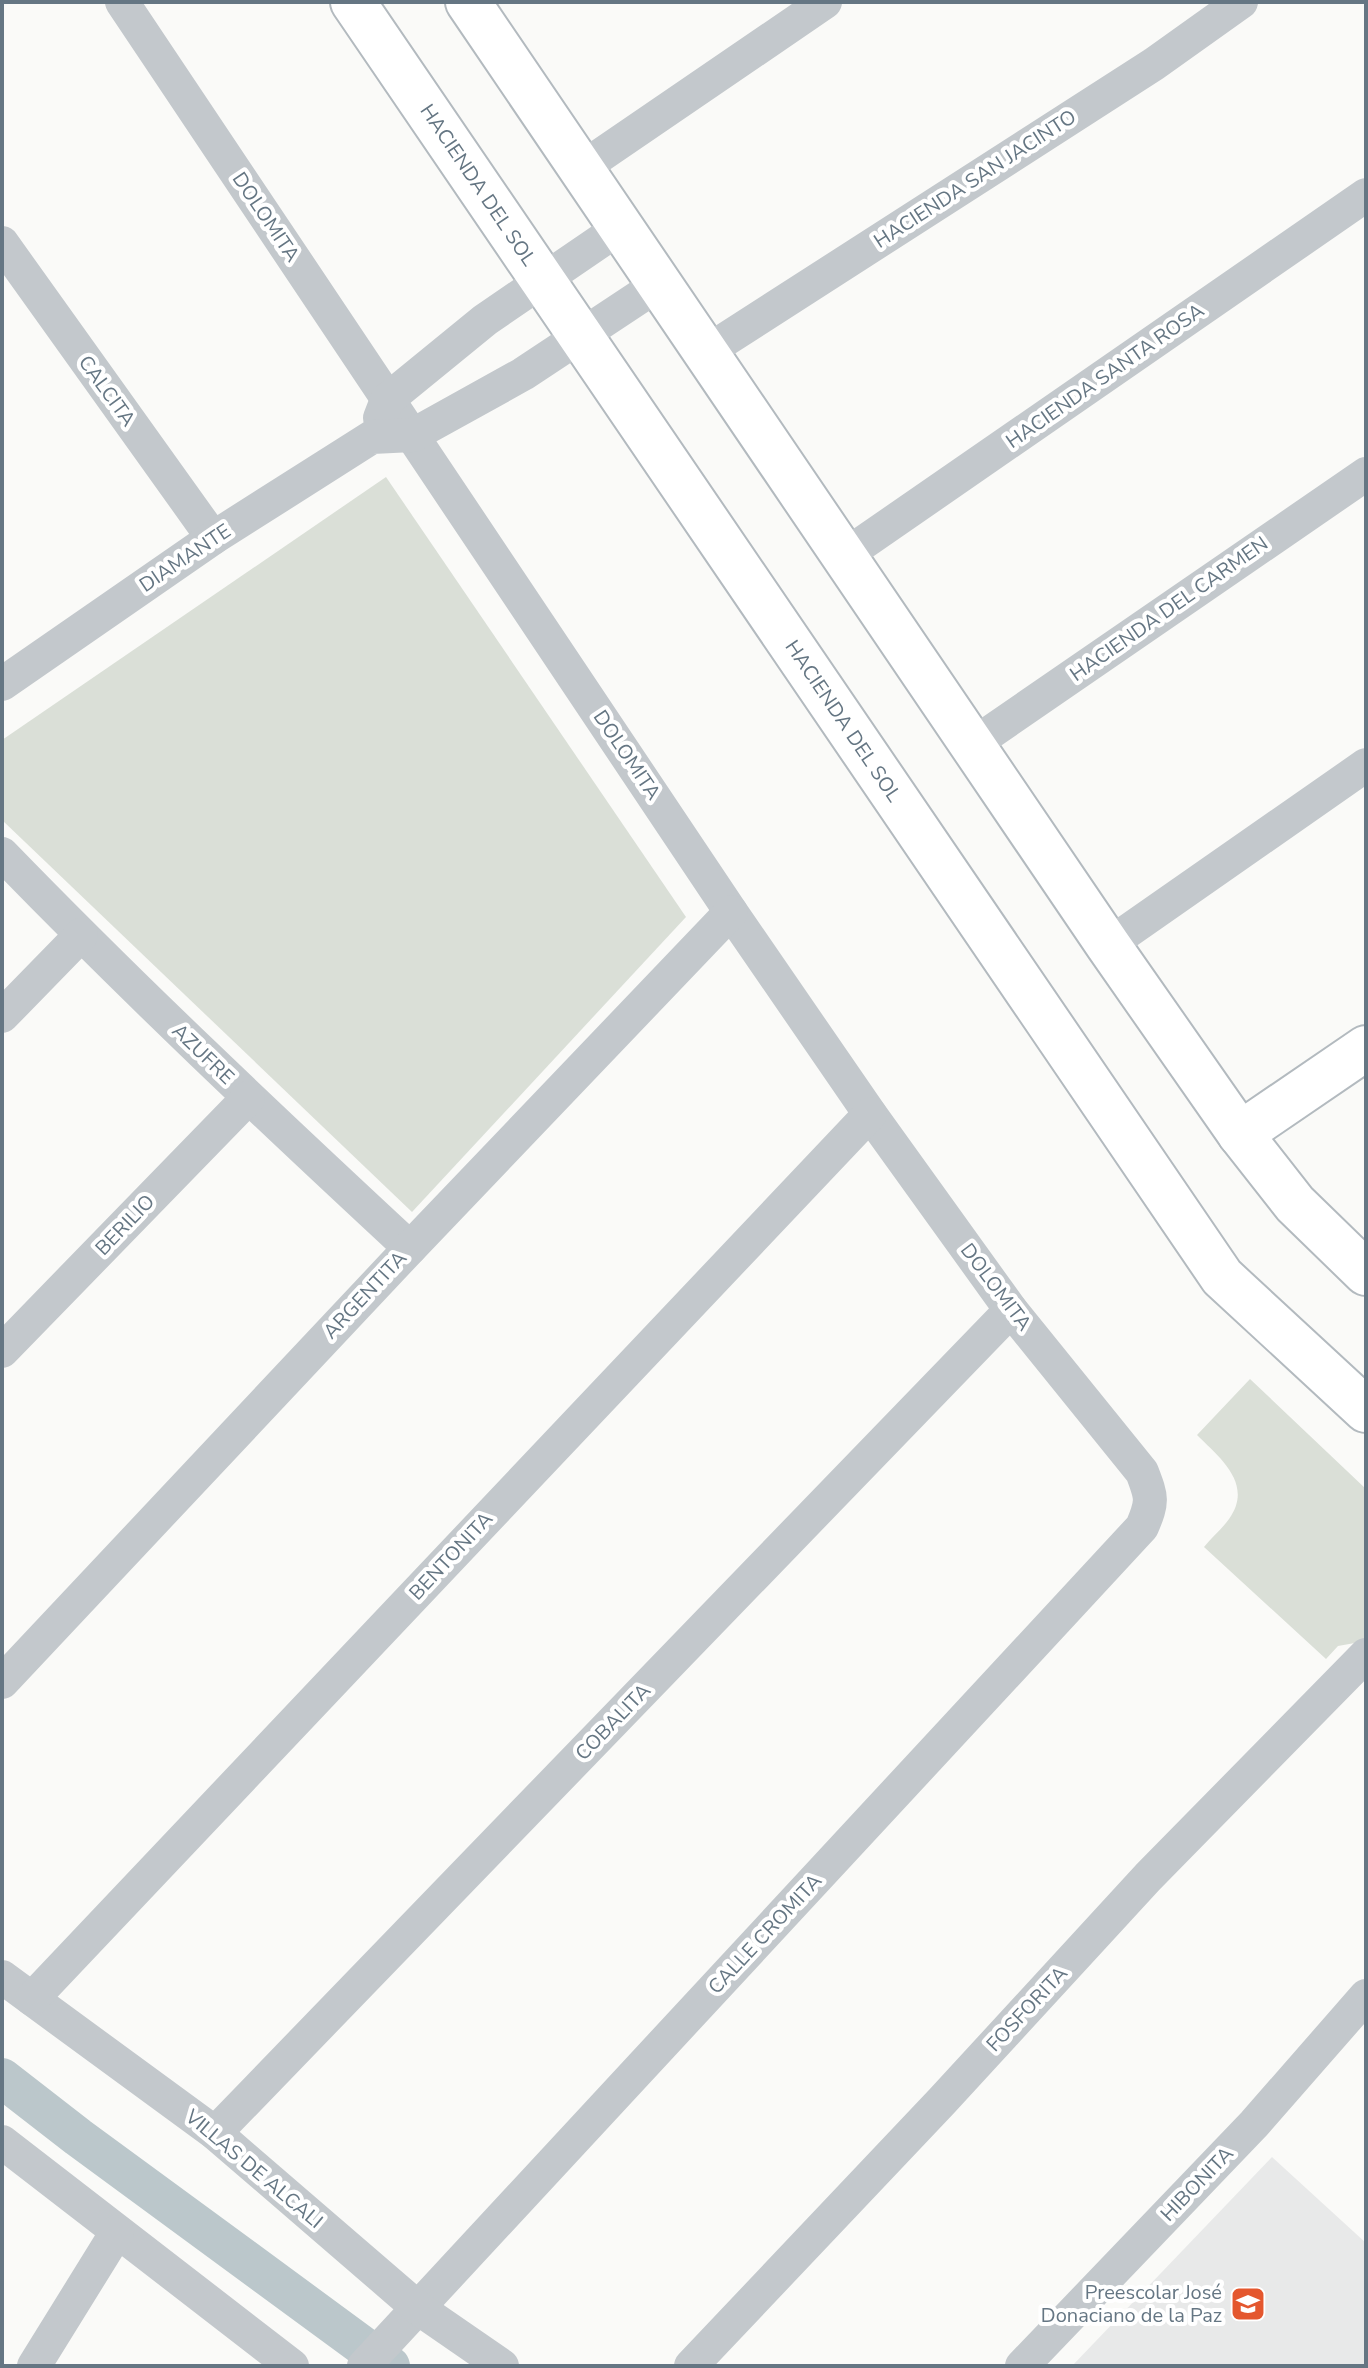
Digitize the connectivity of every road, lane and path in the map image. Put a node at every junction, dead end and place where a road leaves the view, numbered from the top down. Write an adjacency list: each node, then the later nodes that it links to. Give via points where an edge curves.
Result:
1 (122, 2): 14 (street, DOLOMITA)
2 (353, 2): 10 (street, HACIENDA DEL SOL)
3 (468, 2): 6 (street)
4 (825, 2): 6 (street)
5 (1241, 2): 13 (street, HACIENDA SAN JACINTO, via 1154,64)
6 (582, 168): 8 (street)
7 (1366, 195): 19 (street, HACIENDA SANTA ROSA)
8 (621, 227): 10 (street); 11 (street)
9 (2, 243): 18 (street, CALCITA)
10 (543, 280): 12 (street, HACIENDA DEL SOL); 14 (street)
11 (659, 284): 12 (street); 13 (street)
12 (581, 337): 15 (street); 36 (street, HACIENDA DEL SOL, via 1222,1277)
13 (706, 352): 19 (street)
14 (387, 400): 15 (street, DOLOMITA); 16 (street)
15 (413, 435): 16 (street, DIAMANTE); 24 (street, DOLOMITA)
16 (372, 437): 18 (street, DIAMANTE)
17 (1366, 474): 21 (street, HACIENDA DEL CARMEN)
18 (213, 538): 20 (street, DIAMANTE)
19 (844, 556): 21 (street)
20 (6, 673)
21 (972, 745): 26 (street)
22 (1366, 765): 26 (street)
23 (2, 854): 25 (street, AZUFRE)
24 (731, 912): 30 (street, DOLOMITA); 32 (street, ARGENTITA)
25 (81, 935): 27 (street); 29 (street, AZUFRE)
26 (1108, 945): 31 (street)
27 (2, 1016)
28 (1366, 1048): 31 (street)
29 (248, 1098): 32 (street, AZUFRE); 35 (street, BERILIO)
30 (870, 1114): 34 (street, DOLOMITA); 42 (street, BENTONITA)
31 (1240, 1134): 33 (street, via 1295,1204)
32 (410, 1248): 39 (street, ARGENTITA)
33 (1366, 1273)
34 (1011, 1310): 37 (street, DOLOMITA, via 1142,1472); 43 (street, COBALITA)
35 (2, 1351)
36 (1366, 1410)
37 (1150, 1494): 46 (street, CALLE CROMITA, via 1142,1527)
38 (1366, 1655): 51 (street, FOSFORITA, via 1148,1877)
39 (2, 1682)
40 (2, 1977): 42 (street, VILLAS DE ALCALI)
41 (1366, 1996): 52 (street, HIBONITA, via 1254,2124)
42 (32, 1999): 43 (street, VILLAS DE ALCALI)
43 (215, 2133): 46 (street, VILLAS DE ALCALI)
44 (2, 2142): 45 (street)
45 (117, 2232): 47 (street); 48 (street)
46 (411, 2315): 49 (street, CALLE CROMITA); 50 (street, VILLAS DE ALCALI)
47 (34, 2366)
48 (292, 2366)
49 (364, 2366)
50 (502, 2366)
51 (691, 2366)
52 (1022, 2366)

